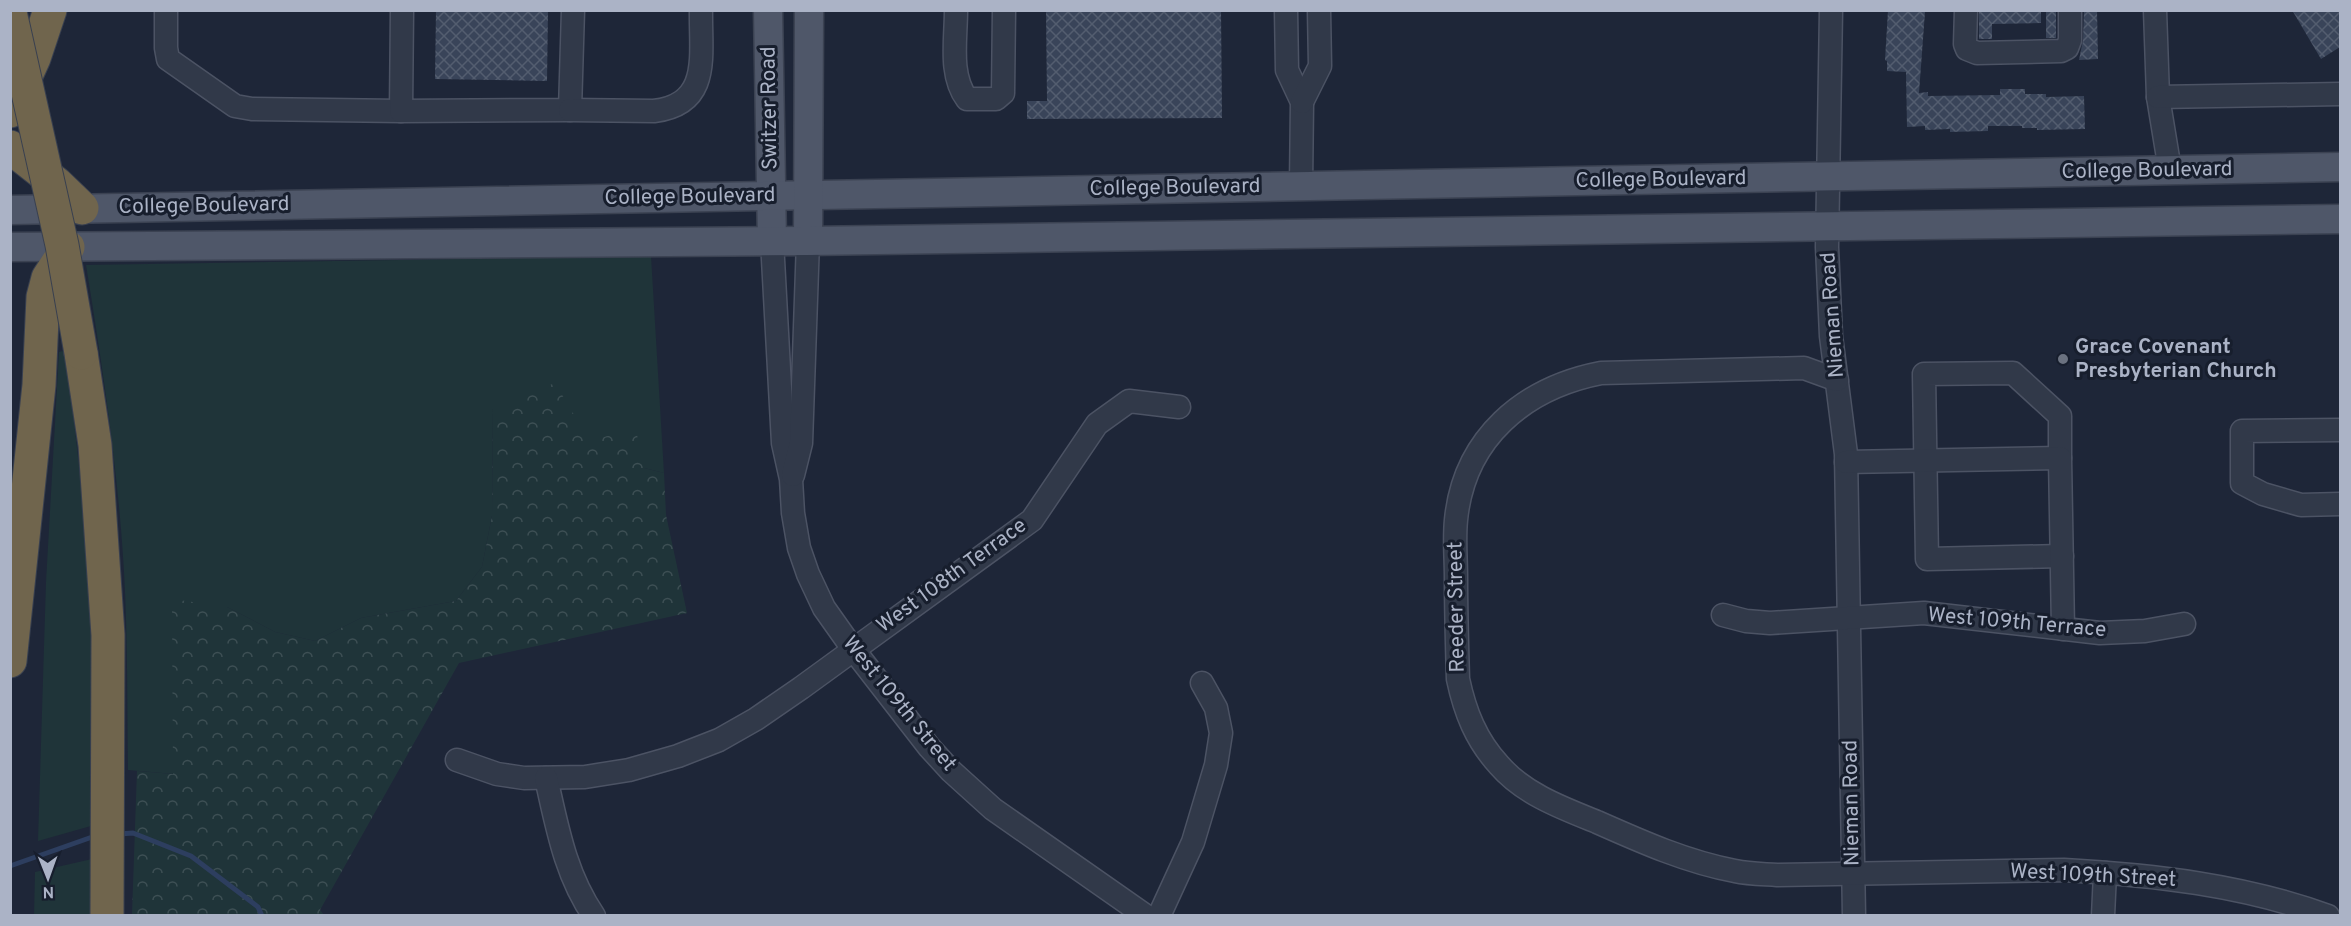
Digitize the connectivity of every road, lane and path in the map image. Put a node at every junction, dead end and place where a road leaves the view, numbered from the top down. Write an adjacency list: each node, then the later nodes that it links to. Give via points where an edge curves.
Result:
1 (50, 10): 21 (highway)
2 (166, 10): 22 (street, via 168,59 236,106)
3 (402, 10): 22 (street)
4 (573, 10): 20 (street)
5 (701, 10): 20 (street, via 700,75 686,99 654,111)
6 (768, 10): 29 (main road, Switzer Road)
7 (809, 10): 28 (main road, Switzer Road)
8 (956, 10): 9 (street, via 955,72 959,88 967,99 996,99 1003,93)
9 (1004, 10)
10 (1286, 10): 19 (street, via 1287,70)
11 (1319, 10): 19 (street, via 1320,66)
12 (1831, 10): 26 (street, Nieman Road)
13 (1966, 10): 14 (street, via 1965,44 1967,50 1977,53 2061,51 2070,40)
14 (2070, 10)
15 (10, 12): 60 (highway, bridge, via 62,245 95,445 108,635)
16 (2160, 13): 18 (street)
17 (2340, 94): 18 (street)
18 (2158, 97): 25 (street)
19 (1302, 102): 27 (street)
20 (570, 110): 22 (street)
21 (10, 111)
22 (401, 111)
23 (10, 147): 30 (highway)
24 (2340, 167): 25 (main road, College Boulevard)
25 (2170, 170): 26 (main road, College Boulevard)
26 (1827, 177): 27 (main road, College Boulevard); 33 (street, Nieman Road)
27 (1301, 186): 28 (main road, College Boulevard)
28 (810, 194): 29 (main road, College Boulevard); 35 (main road, Switzer Road)
29 (772, 195): 30 (main road, College Boulevard); 34 (main road, Switzer Road)
30 (82, 208): 31 (main road, College Boulevard)
31 (10, 210)
32 (2340, 219): 33 (main road, College Boulevard)
33 (1827, 228): 35 (main road, College Boulevard); 40 (street, Nieman Road, via 1831,336)
34 (772, 241): 35 (main road, College Boulevard); 37 (main road, College Boulevard); 38 (street, West 109th Street)
35 (808, 241): 39 (street, West 109th Street)
36 (10, 247): 37 (main road, College Boulevard)
37 (68, 247): 54 (highway, via 48,278 43,297 39,385)
38 (777, 352): 39 (street); 46 (street, West 109th Street, via 783,443)
39 (804, 352): 46 (street, West 109th Street, via 801,443)
40 (1837, 380): 45 (street, Nieman Road); 59 (street, Reeder Street, via 1804,368 1601,373 1574,378 1545,390 1508,416 1473,461 1456,518 1458,679 1463,705 1482,745 1500,767 1535,795 1693,861 1737,872)
41 (1179, 407): 53 (street, West 108th Terrace, via 1129,401 1097,424 1032,520)
42 (2340, 430): 47 (street, via 2242,432 2242,483 2301,506)
43 (2060, 458): 44 (street); 44 (street, via 2060,416 2013,373 1924,374); 48 (street)
44 (1926, 460): 45 (street); 48 (street, via 1927,558)
45 (1846, 462): 50 (street, Nieman Road)
46 (791, 480): 53 (street, West 109th Street, via 799,548 808,574 824,608)
47 (2340, 504)
48 (2062, 556): 52 (street)
49 (1723, 615): 50 (street, via 1770,623)
50 (1849, 618): 52 (street, West 109th Terrace, via 1924,613); 59 (street, Nieman Road)
51 (2184, 624): 52 (street, West 109th Terrace, via 2100,633)
52 (2063, 629)
53 (853, 649): 57 (street, West 108th Terrace, via 756,719 719,740 629,770); 62 (street, West 109th Street, via 951,771 993,809)
54 (10, 661)
55 (1202, 683): 63 (street, via 1216,708 1221,733 1216,765 1193,842)
56 (457, 760): 57 (street, West 108th Terrace, via 497,774)
57 (546, 778): 61 (street, via 568,869)
58 (2105, 873): 59 (street, West 109th Street, via 2064,870); 65 (street); 66 (street, West 109th Street, via 2195,881 2258,894)
59 (1854, 874): 64 (street, Nieman Road)
60 (107, 915)
61 (594, 915)
62 (1146, 915)
63 (1159, 915)
64 (1854, 915)
65 (2103, 915)
66 (2328, 915)

